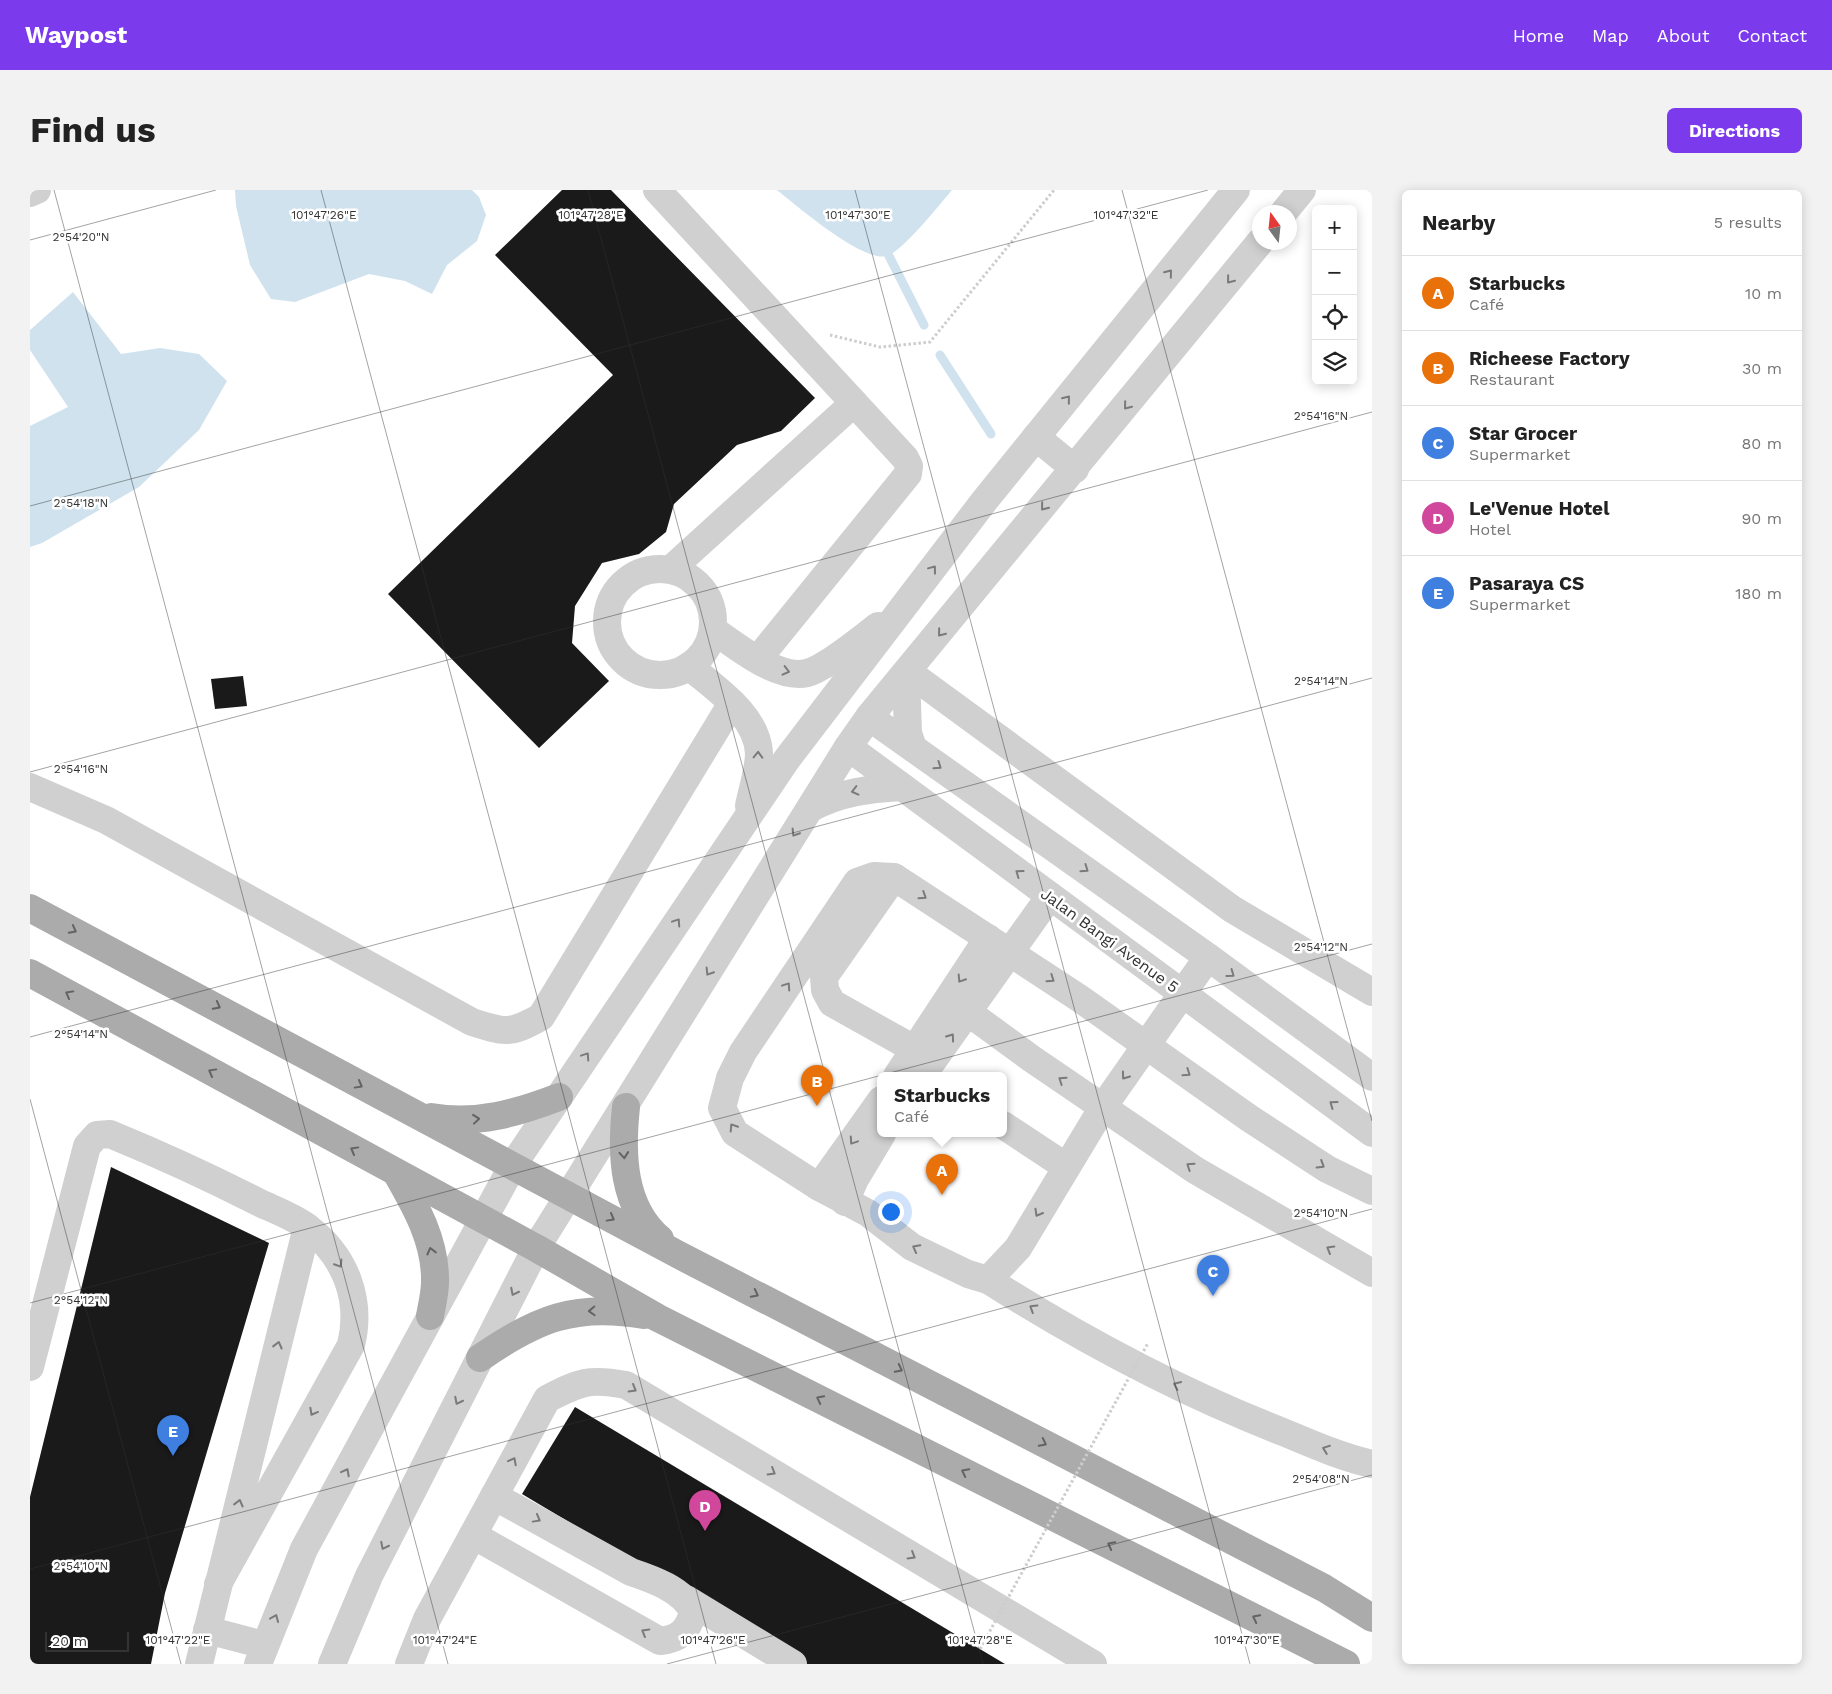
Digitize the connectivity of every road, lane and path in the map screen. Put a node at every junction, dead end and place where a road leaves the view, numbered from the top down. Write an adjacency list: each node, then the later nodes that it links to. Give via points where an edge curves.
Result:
1 (37, 190): 6 (street)
2 (657, 190): 10 (street)
3 (1054, 190): 9 (path, via 930,342 880,347)
4 (1236, 190): 11 (street, one-way to 4)
5 (1302, 190): 7 (street)
6 (30, 193)
7 (1290, 205)
8 (1253, 250): 12 (street, one-way to 12)
9 (825, 333)
10 (854, 403): 13 (street); 17 (street, via 905,458 908,474)
11 (1036, 437): 12 (street); 14 (street, one-way to 11)
12 (1075, 469): 19 (street, one-way to 19)
13 (671, 569): 15 (street, via 699,585 708,598 714,614); 18 (street, via 637,574 623,584 607,614 608,632 619,655 639,671 673,674)
14 (908, 602): 16 (street); 17 (street, one-way to 14, via 789,673 807,673 834,658)
15 (713, 630): 17 (street); 18 (street, via 709,644)
16 (871, 649): 22 (street); 25 (street)
17 (758, 659)
18 (689, 666): 20 (street)
19 (907, 673): 21 (street); 24 (street, via 908,733); 36 (street, via 1232,909)
20 (732, 703): 26 (street, via 541,1018 517,1030 494,1030 472,1022 106,820); 29 (street, one-way to 20, via 759,755 756,732)
21 (869, 717): 22 (street); 23 (street); 24 (street)
22 (838, 721): 23 (street); 25 (street)
23 (848, 747): 27 (street, Jalan Bangi Avenue 5); 28 (street)
24 (913, 748): 34 (street, one-way to 34)
25 (787, 759): 29 (street)
26 (30, 787)
27 (902, 787): 28 (street, one-way to 28, via 866,788 830,798); 31 (street, Jalan Bangi Avenue 5, one-way to 27)
28 (811, 808): 44 (street, one-way to 44)
29 (746, 820): 42 (street, one-way to 29)
30 (894, 877): 33 (street, one-way to 33); 40 (street, via 824,977 825,990 832,1003); 53 (street, one-way to 30, via 735,1133 722,1108 730,1078 743,1052 856,882 874,876)
31 (1050, 896): 33 (street); 37 (street, Jalan Bangi Avenue 5)
32 (30, 908): 46 (main road, one-way to 46, via 238,1017)
33 (999, 945): 38 (street); 39 (street, one-way to 39); 40 (street, one-way to 40)
34 (1208, 956): 37 (street); 41 (street, one-way to 41)
35 (30, 973): 52 (main road, one-way to 35)
36 (1372, 992)
37 (1182, 993): 39 (street); 48 (street, Jalan Bangi Avenue 5, one-way to 37)
38 (968, 1012): 40 (street, one-way to 38); 45 (street, one-way to 38)
39 (1147, 1046): 45 (street, one-way to 45); 54 (street, one-way to 54, via 1327,1168)
40 (917, 1070)
41 (1372, 1078)
42 (559, 1097): 46 (main road, one-way to 42, via 467,1120 490,1118); 50 (street)
43 (877, 1106): 53 (street, one-way to 53)
44 (626, 1107): 55 (street); 60 (main road, one-way to 60, via 622,1140 633,1202 647,1229)
45 (1103, 1107): 51 (street); 61 (street, one-way to 45, via 1195,1170)
46 (410, 1113): 50 (main road)
47 (1007, 1128): 51 (street)
48 (1372, 1133)
49 (880, 1137): 56 (street, via 854,1180)
50 (514, 1165): 55 (main road); 57 (street)
51 (1065, 1166): 62 (street, one-way to 62, via 1018,1248)
52 (397, 1174): 57 (main road); 63 (main road, one-way to 52, via 435,1283 434,1258 426,1231)
53 (819, 1187): 56 (street)
54 (1372, 1191)
55 (568, 1195): 59 (street); 60 (main road, one-way to 60)
56 (845, 1202): 62 (street, one-way to 56, via 912,1247 868,1213)
57 (482, 1219): 59 (main road); 63 (street)
58 (307, 1227): 67 (street, via 213,1179 127,1141 110,1134 97,1135 87,1146); 71 (street, one-way to 58); 71 (street, one-way to 71, via 335,1256 345,1272 356,1306 356,1326 350,1345)
59 (536, 1248): 64 (main road); 66 (street, one-way to 66)
60 (679, 1255): 72 (main road, one-way to 72)
61 (1372, 1273)
62 (988, 1280): 68 (street, one-way to 62, via 1351,1459 1249,1419 1144,1369)
63 (430, 1316): 78 (street, one-way to 63, via 304,1549)
64 (658, 1318): 66 (main road, one-way to 66, via 617,1311 581,1312 544,1321 513,1335); 79 (main road, one-way to 64)
65 (1148, 1343): 77 (path, bridge)
66 (480, 1358): 81 (street, one-way to 81, via 369,1576)
67 (30, 1367)
68 (1372, 1464)
69 (494, 1496): 70 (street); 73 (street, one-way to 73); 84 (street, one-way to 84, via 547,1399 576,1384 600,1380 626,1385)
70 (473, 1535): 73 (street, one-way to 70, via 693,1612 690,1625 677,1637 660,1641); 82 (street, via 427,1619)
71 (218, 1584): 76 (street)
72 (1324, 1588): 74 (street); 75 (main road)
73 (686, 1599): 83 (street)
74 (1372, 1609)
75 (1372, 1618)
76 (208, 1630): 78 (street); 80 (street)
77 (980, 1649)
78 (261, 1654)
79 (1341, 1662)
80 (199, 1664)
81 (332, 1664)
82 (409, 1664)
83 (793, 1664)
84 (1093, 1664)

